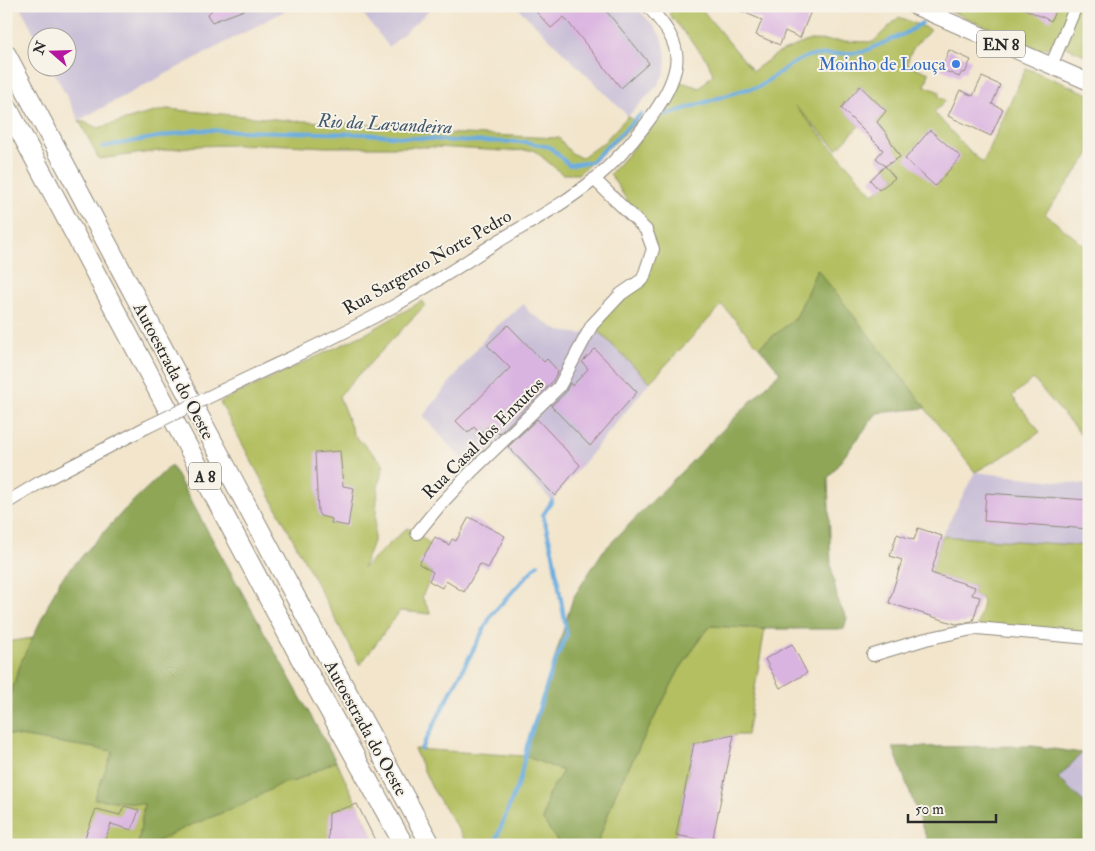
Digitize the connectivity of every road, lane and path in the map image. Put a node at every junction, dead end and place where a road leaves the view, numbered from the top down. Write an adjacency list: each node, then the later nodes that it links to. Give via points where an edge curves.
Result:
1 (648, 6): 8 (street, Rua Sargento Norte Pedro, via 667,30 675,47 673,76 660,103 637,135)
2 (914, 6): 5 (main road, EN 8)
3 (1076, 6): 5 (street)
4 (6, 54): 14 (highway, Autoestrada do Oeste / A 8, via 168,361)
5 (1051, 66): 6 (main road, EN 8)
6 (1086, 79)
7 (6, 105): 13 (highway, Autoestrada do Oeste / A 8, via 303,663)
8 (594, 180): 9 (street, Rua Sargento Norte Pedro, bridge, via 394,306 148,427 39,483); 10 (street, Rua Casal dos Enxutos, via 646,230 653,248 644,279 621,294 592,324 559,387 472,471)
9 (6, 504)
10 (417, 533)
11 (1089, 638): 12 (street, via 977,628)
12 (873, 655)
13 (404, 845)
14 (431, 845)

